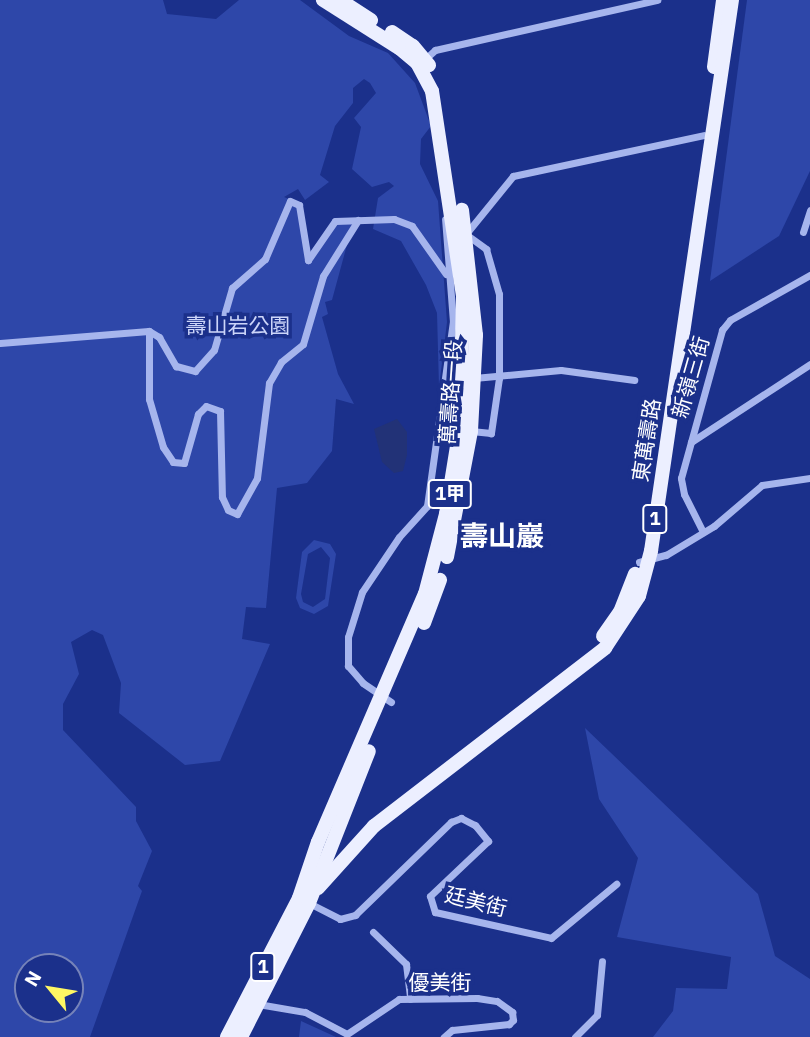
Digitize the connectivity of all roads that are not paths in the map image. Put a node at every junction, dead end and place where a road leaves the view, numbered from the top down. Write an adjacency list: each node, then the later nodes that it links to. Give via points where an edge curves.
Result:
1 (323, 0): 6 (main road)
2 (340, 0): 6 (main road, 萬壽路一段 / 1甲, via 413,46)
3 (657, 0): 6 (street, via 435,50)
4 (723, 0): 7 (main road, 東萬壽路 / 1)
5 (732, 0): 25 (main road, 東萬壽路 / 1)
6 (421, 61): 8 (main road, 萬壽路一段 / 1甲, via 440,90)
7 (704, 135): 12 (street, via 513,176); 25 (main road, 東萬壽路 / 1)
8 (455, 194): 12 (main road, 萬壽路一段 / 1甲); 13 (street, via 445,202)
9 (810, 210): 11 (street)
10 (358, 220): 13 (street, via 394,219 412,226); 15 (street, via 335,221 308,260 299,205 287,203 265,259 232,288 214,350 195,371 176,366 159,337); 15 (street, via 323,276 303,344 281,362 268,383 257,478 237,514 228,510 222,497 222,422 217,408 206,406 198,414 184,463 173,462 163,447 149,399)
11 (803, 232)
12 (462, 236): 18 (main road, 萬壽路一段 / 1甲, via 476,335); 19 (street, via 486,249 499,294); 26 (main road, 萬壽路一段 / 1甲, via 465,334 454,470 437,559)
13 (446, 274): 26 (street, via 452,340 427,506 399,537 362,592 348,637 348,666)
14 (810, 275): 22 (street, 新嶺三街, via 730,320 722,330)
15 (149, 331): 16 (street)
16 (0, 343)
17 (810, 363): 22 (street)
18 (474, 378): 19 (street); 21 (main road, 萬壽路一段 / 1甲)
19 (499, 378): 20 (street, via 561,370); 21 (street, via 491,433)
20 (634, 380)
21 (471, 431): 26 (main road, 萬壽路一段 / 1甲, via 445,563)
22 (691, 442): 24 (street, 新嶺三街, via 681,486)
23 (810, 478): 24 (street, via 762,485)
24 (703, 533): 25 (street)
25 (644, 561): 28 (main road, 東萬壽路 / 1, via 620,612 597,643); 31 (main road, 東萬壽路 / 1, via 639,596 605,648 374,826)
26 (387, 700): 27 (main road, 萬壽路一段 / 1甲); 29 (main road, 萬壽路一段 / 1甲, via 318,842)
27 (339, 821): 28 (main road); 29 (main road, 萬壽路一段 / 1甲)
28 (358, 829): 29 (main road, 東萬壽路 / 1)
29 (315, 871): 31 (main road, 1)
30 (616, 884): 31 (street, 廷美街, via 555,937 435,912 430,896 488,841 475,825 461,818 451,822 355,915 340,919)
31 (307, 898): 35 (main road, 1); 36 (main road, 1)
32 (373, 932): 34 (street, via 406,964)
33 (602, 961): 39 (street, via 597,1015)
34 (410, 999): 35 (street, 優美街, via 399,999 351,1034 305,1012); 38 (street, 優美街, via 477,998 497,1001 512,1012 509,1024 452,1030)
35 (258, 1004): 37 (main road, 1)
36 (227, 1037)
37 (241, 1037)
38 (444, 1037)
39 (574, 1037)

